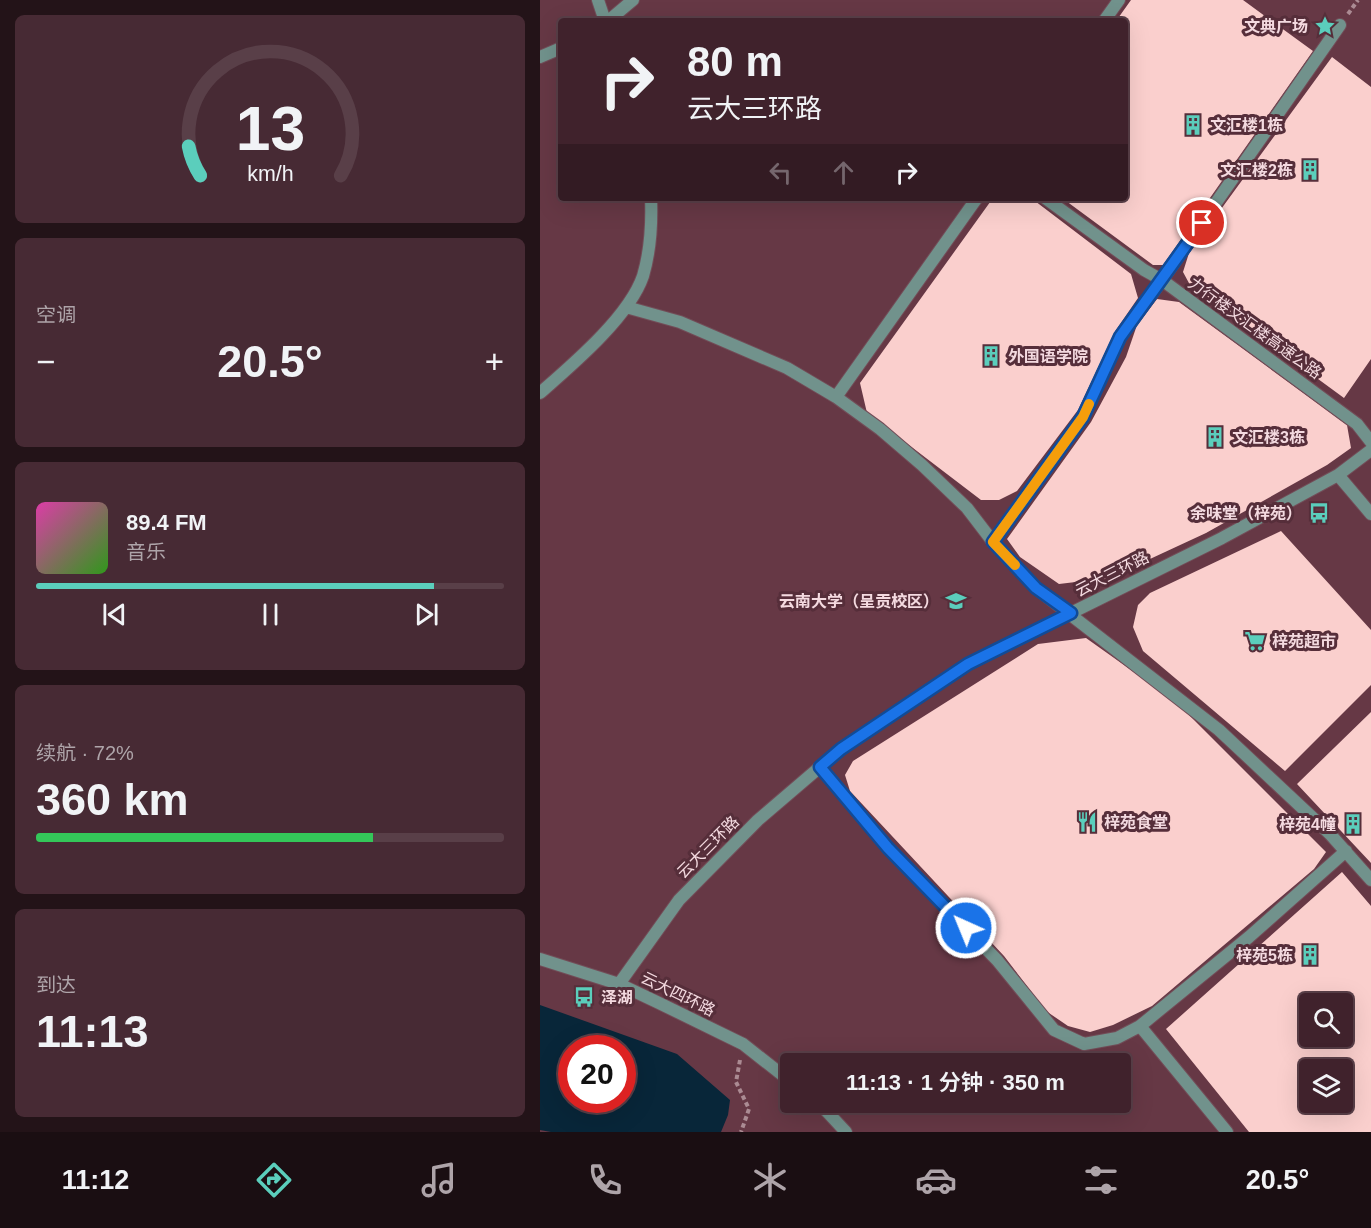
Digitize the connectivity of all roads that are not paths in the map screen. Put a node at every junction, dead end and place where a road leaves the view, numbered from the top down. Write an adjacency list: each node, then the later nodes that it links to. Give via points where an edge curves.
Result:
1 (598, 0): 4 (lane)
2 (633, 0): 5 (lane)
3 (1119, 0): 6 (lane)
4 (606, 18)
5 (611, 18)
6 (1106, 18)
7 (1340, 25): 13 (lane, 力行楼文汇楼高速公路)
8 (558, 49): 9 (lane)
9 (540, 57)
10 (651, 201): 14 (lane, via 643,276)
11 (975, 201): 16 (lane)
12 (1050, 201): 13 (lane)
13 (1162, 280): 17 (lane, 力行楼文汇楼高速公路, via 1357,424); 21 (lane, via 1120,337 1083,417)
14 (626, 307): 15 (lane, via 579,359); 16 (lane, via 680,322 723,340 787,368)
15 (540, 393)
16 (836, 398): 21 (lane, via 922,465 967,508)
17 (1371, 442)
18 (1371, 450): 19 (lane, 云大三环路)
19 (1338, 475): 20 (lane); 22 (lane, 云大三环路)
20 (1371, 514)
21 (993, 542): 22 (lane, via 1036,588)
22 (1071, 613): 23 (lane, 云大三环路, via 968,664); 24 (lane, via 1220,730)
23 (820, 767): 27 (lane, 云大三环路, via 758,820 679,900); 28 (lane, via 888,848 997,960 1054,1030 1084,1044 1117,1038)
24 (1346, 851): 25 (lane); 28 (lane)
25 (1371, 880)
26 (540, 959): 27 (lane, 云大四环路)
27 (619, 984): 29 (lane, 云大四环路, via 746,1047)
28 (1140, 1026): 32 (lane)
29 (780, 1073)
30 (828, 1113): 31 (lane)
31 (846, 1132)
32 (1227, 1132)

